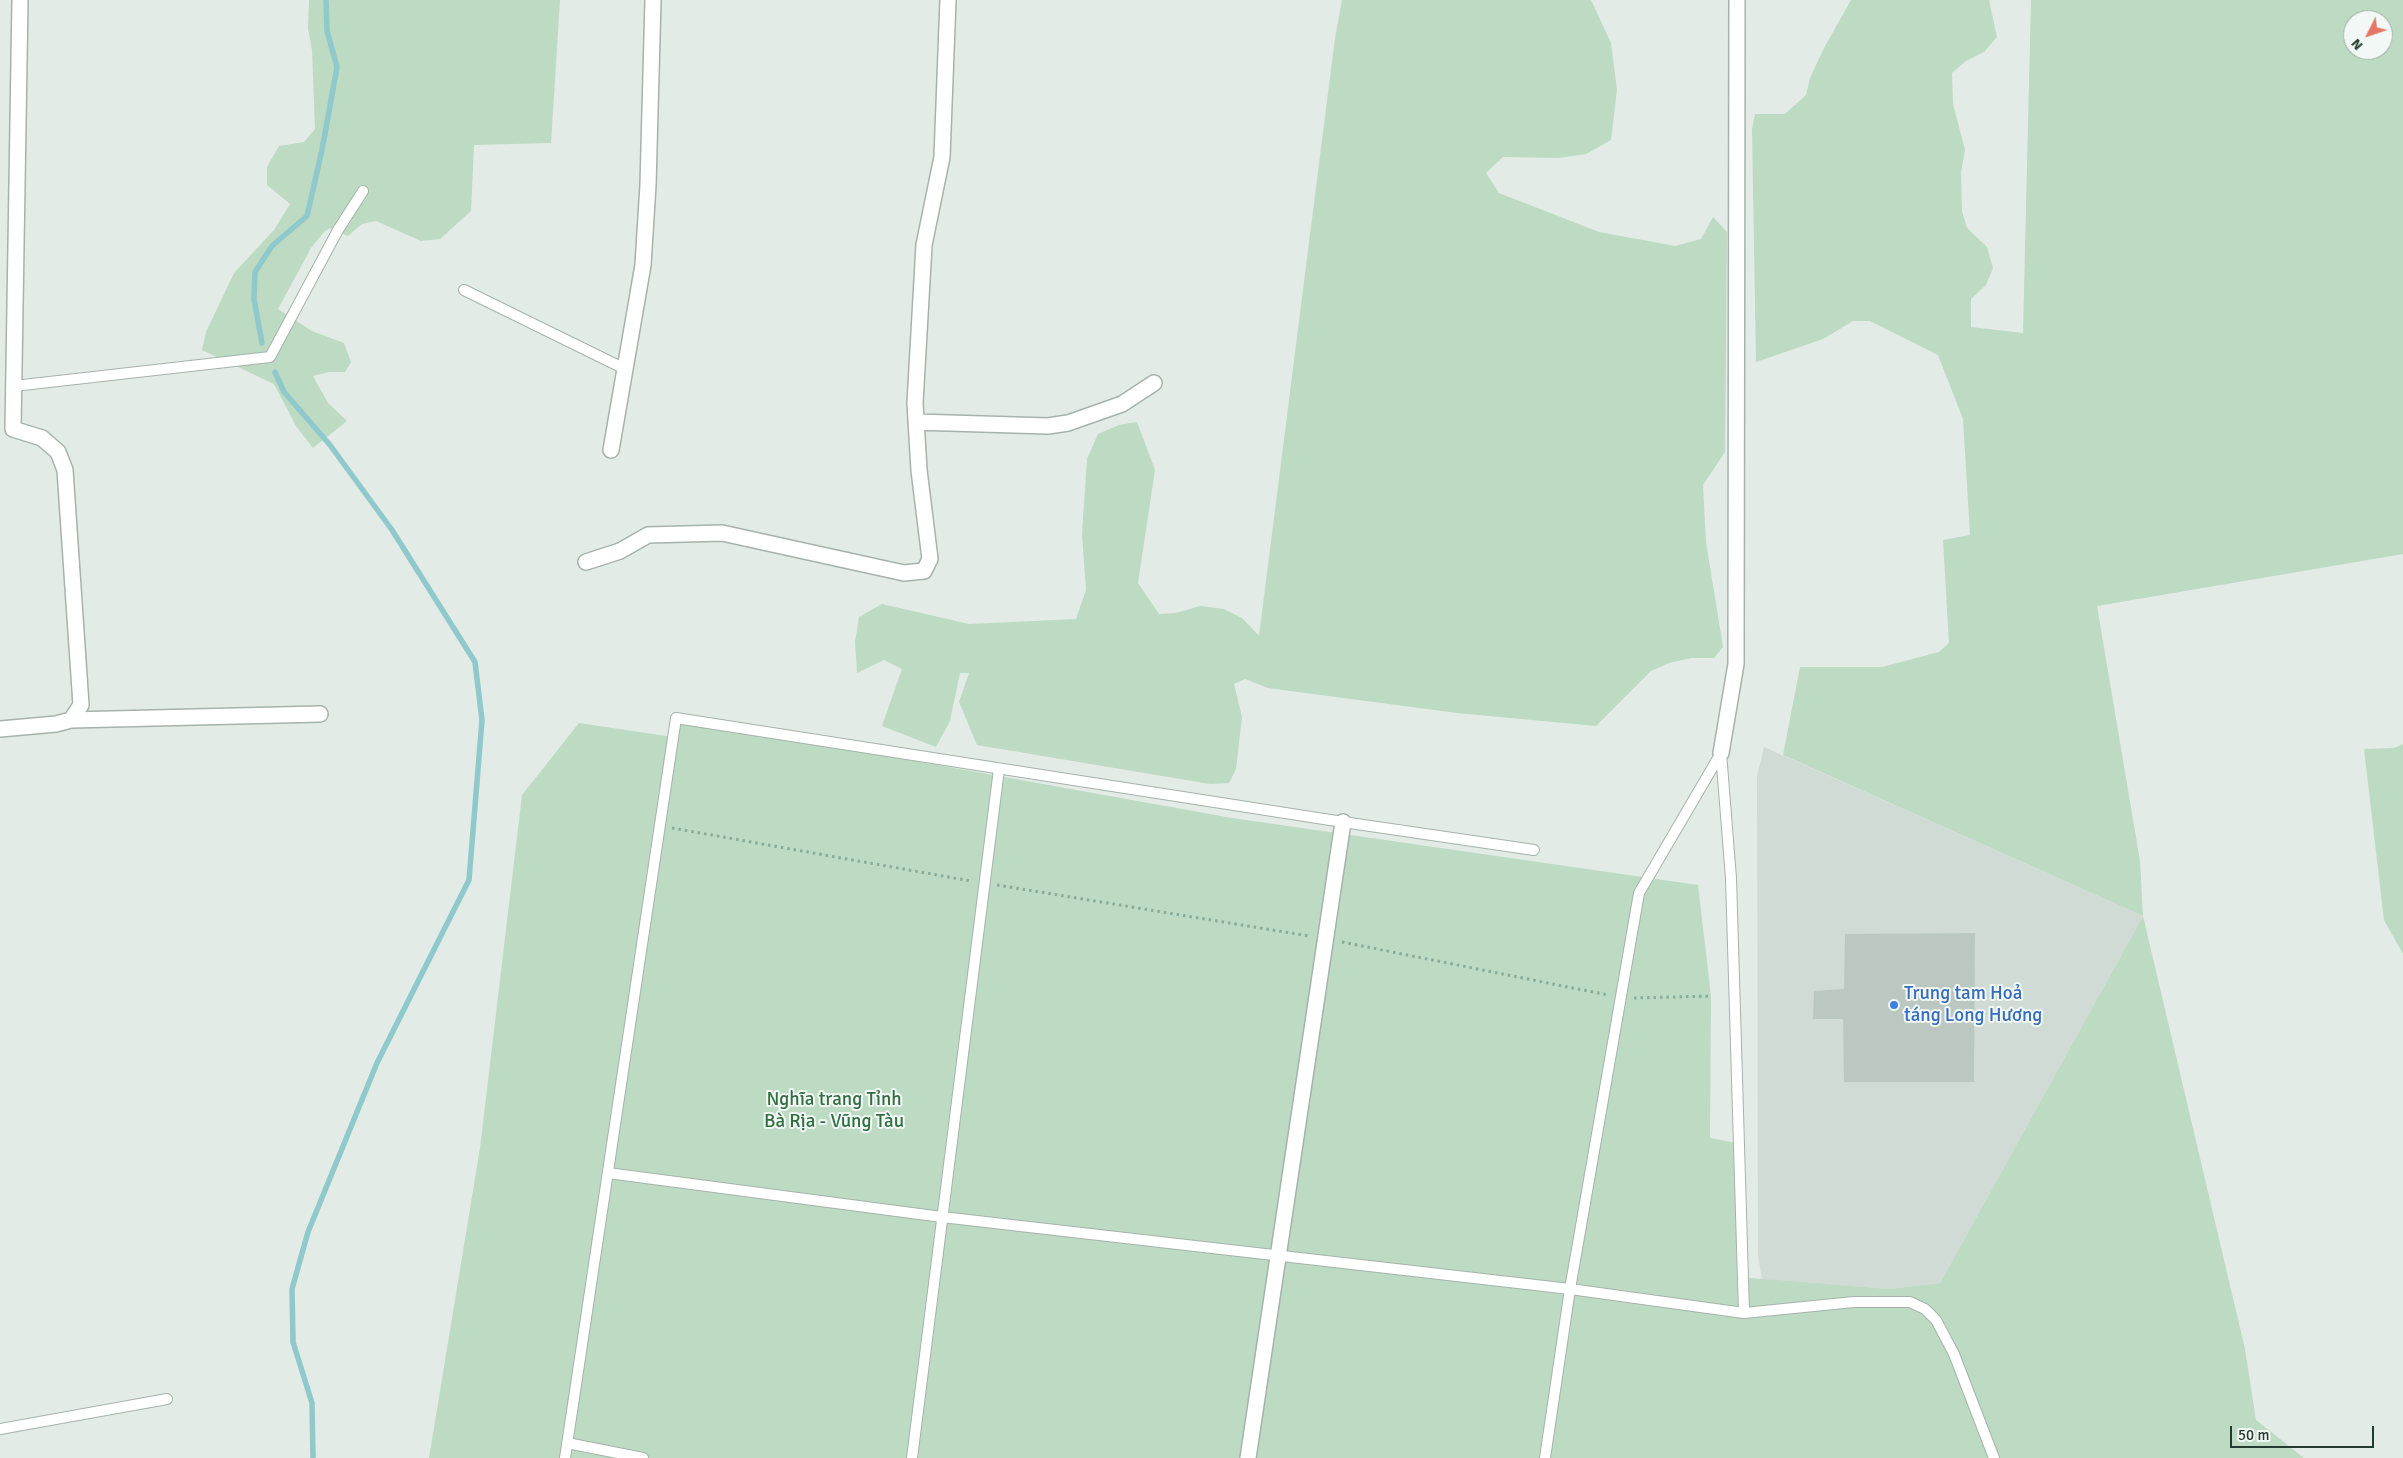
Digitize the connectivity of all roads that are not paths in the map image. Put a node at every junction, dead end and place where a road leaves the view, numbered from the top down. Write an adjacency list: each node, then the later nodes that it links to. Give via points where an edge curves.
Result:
1 (20, 0): 9 (street)
2 (652, 0): 7 (street, via 643,266)
3 (948, 0): 10 (street, via 942,157 924,245)
4 (1737, 0): 17 (street, via 1736,664)
5 (363, 191): 9 (lane, via 338,230 270,357)
6 (464, 290): 7 (lane)
7 (625, 369): 12 (street)
8 (1154, 383): 10 (street, via 1122,404 1068,423 1048,426)
9 (14, 386): 11 (street)
10 (916, 422): 13 (street, via 930,559 924,570 904,573 722,533 648,535 620,551)
11 (6, 429): 15 (street, via 42,438 58,452 64,470 81,704)
12 (611, 450)
13 (586, 562)
14 (320, 714): 15 (street)
15 (71, 720): 16 (street)
16 (0, 730)
17 (1721, 753): 24 (lane, via 1639,893); 25 (lane, via 1731,878)
18 (998, 769): 19 (lane); 21 (lane, via 676,718); 22 (lane)
19 (1343, 822): 20 (lane); 23 (street)
20 (1534, 850)
21 (608, 1173): 22 (lane); 28 (lane)
22 (942, 1217): 23 (lane); 31 (lane)
23 (1278, 1256): 24 (lane); 32 (street)
24 (1570, 1289): 25 (lane); 33 (lane)
25 (1744, 1314): 34 (lane, via 1854,1302 1910,1302 1925,1309 1936,1320 1954,1354)
26 (167, 1399): 27 (lane)
27 (0, 1429)
28 (567, 1443): 29 (lane); 30 (lane)
29 (565, 1458)
30 (643, 1458)
31 (912, 1458)
32 (1248, 1458)
33 (1545, 1458)
34 (1994, 1458)

